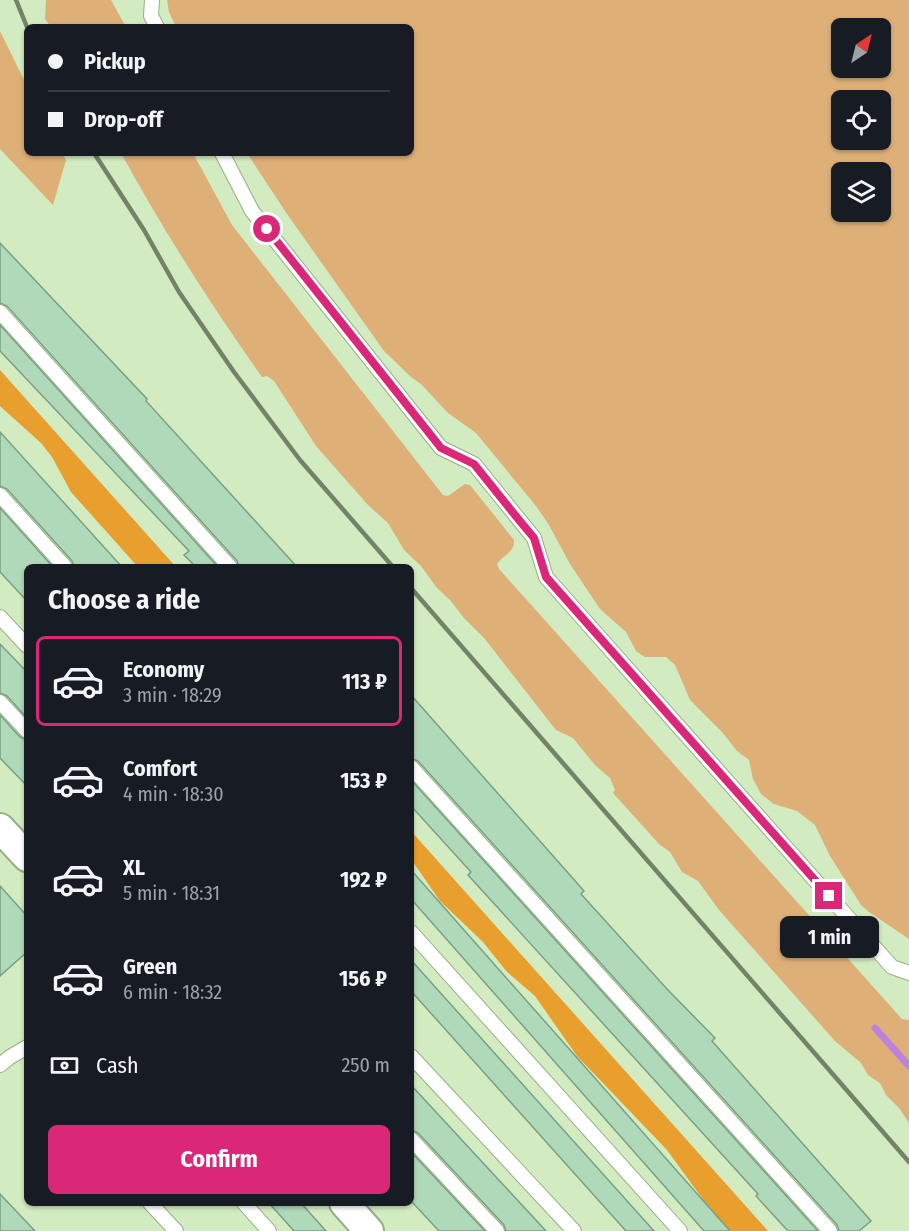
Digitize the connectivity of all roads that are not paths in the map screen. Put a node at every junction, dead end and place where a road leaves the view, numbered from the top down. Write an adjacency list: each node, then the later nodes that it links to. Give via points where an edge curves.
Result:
1 (152, 0): 2 (lane, via 151,16)
2 (155, 24)
3 (224, 156): 16 (lane, via 252,211 441,448 474,464 534,538 546,577 892,967)
4 (0, 312): 7 (lane)
5 (0, 495): 6 (lane)
6 (62, 564)
7 (227, 564)
8 (0, 617): 9 (lane)
9 (24, 643)
10 (0, 702): 11 (lane)
11 (24, 728)
12 (414, 770): 30 (lane)
13 (0, 828): 14 (street)
14 (24, 854)
15 (414, 935): 29 (lane)
16 (909, 973)
17 (24, 1049): 19 (lane)
18 (414, 1059): 28 (lane)
19 (0, 1065)
20 (414, 1142): 27 (lane)
21 (153, 1206): 24 (lane)
22 (247, 1206): 25 (lane)
23 (347, 1206): 26 (street)
24 (176, 1231)
25 (269, 1231)
26 (369, 1231)
27 (497, 1231)
28 (574, 1231)
29 (680, 1231)
30 (830, 1231)

